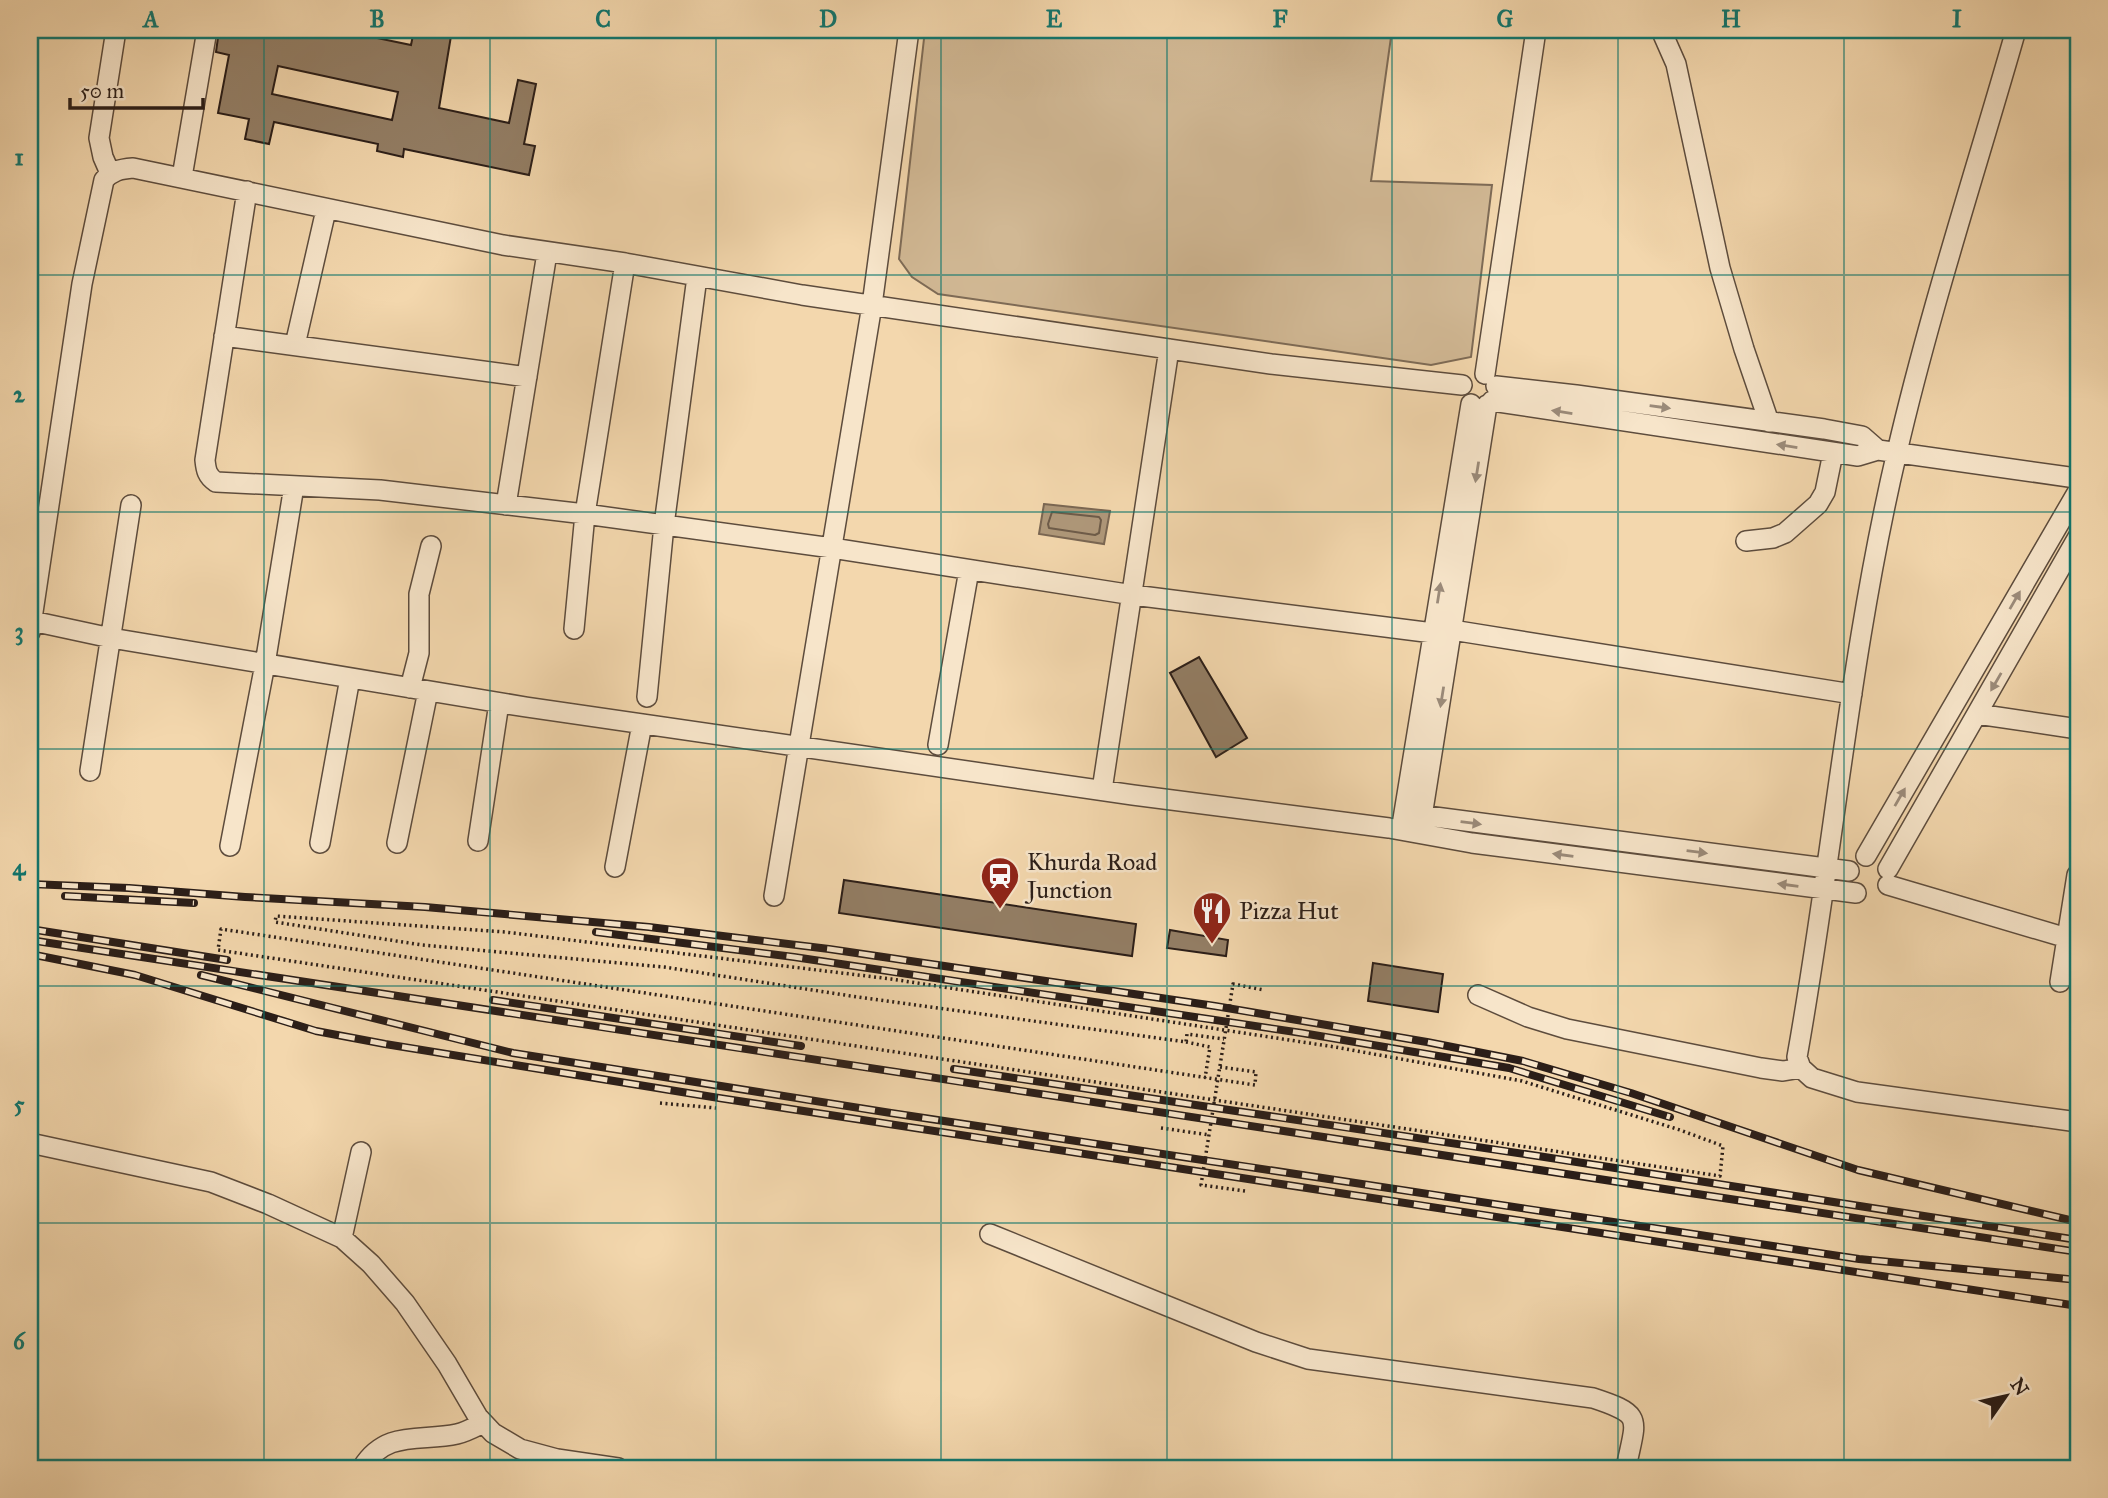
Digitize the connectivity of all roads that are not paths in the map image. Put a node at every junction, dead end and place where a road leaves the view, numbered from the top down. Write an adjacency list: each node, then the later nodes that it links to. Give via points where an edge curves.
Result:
1 (116, 30): 7 (street, via 99,138)
2 (206, 30): 8 (street)
3 (909, 30): 14 (street)
4 (1536, 30): 19 (street)
5 (1661, 30): 20 (street, via 1676,64 1720,268)
6 (2016, 30): 21 (street)
7 (110, 173): 8 (street, via 133,168); 36 (street, via 101,190 82,284)
8 (182, 177): 9 (street)
9 (247, 191): 10 (street); 15 (street)
10 (326, 210): 11 (street); 16 (street)
11 (547, 253): 12 (street); 18 (street)
12 (625, 263): 13 (street); 27 (street)
13 (697, 276): 14 (street); 28 (street)
14 (872, 305): 17 (street); 32 (street)
15 (224, 335): 16 (street); 24 (street, via 205,470 216,482)
16 (295, 345): 18 (street)
17 (1169, 349): 19 (street, via 1462,384 1463,396); 35 (street)
18 (527, 377): 26 (street)
19 (1486, 394): 20 (street, one-way to 20, via 1576,394); 22 (street, one-way to 19); 38 (street)
20 (1769, 422): 21 (street, via 1862,436)
21 (1887, 451): 22 (street, via 1858,456); 23 (street); 43 (street)
22 (1833, 453): 30 (street, via 1818,504 1785,533)
23 (2078, 483): 58 (street, one-way to 23)
24 (294, 486): 26 (street, via 380,490); 40 (street)
25 (131, 505): 39 (street)
26 (506, 505): 27 (street)
27 (586, 514): 28 (street); 37 (street)
28 (664, 525): 32 (street); 44 (street)
29 (2078, 537): 33 (street)
30 (1746, 541)
31 (431, 546): 42 (street, via 419,594)
32 (832, 548): 34 (street); 50 (street)
33 (2071, 565): 46 (street, one-way to 46)
34 (969, 570): 35 (street); 49 (street)
35 (1133, 595): 38 (street); 52 (street)
36 (32, 614): 39 (street)
37 (574, 629)
38 (1442, 632): 43 (street); 53 (street)
39 (111, 638): 40 (street); 51 (street)
40 (265, 664): 41 (street); 57 (street)
41 (350, 678): 42 (street); 55 (street)
42 (419, 690): 45 (street); 56 (street)
43 (1852, 694): 60 (street)
44 (646, 697)
45 (499, 703): 47 (street); 54 (street)
46 (1977, 714): 48 (street); 63 (street)
47 (642, 724): 50 (street); 59 (street)
48 (2078, 729)
49 (937, 745)
50 (797, 746): 52 (street); 66 (street)
51 (90, 771)
52 (1102, 790): 53 (street)
53 (1412, 823): 60 (street, one-way to 60); 64 (street, one-way to 53, via 1485,845)
54 (478, 841)
55 (320, 842)
56 (397, 843)
57 (230, 846)
58 (1866, 856): 61 (street); 63 (street, via 1879,859)
59 (615, 867)
60 (1827, 869): 61 (street); 64 (street)
61 (1849, 871): 65 (street)
62 (2077, 875): 67 (street)
63 (1888, 877): 65 (street, via 1875,896); 67 (street)
64 (1824, 890): 65 (street); 70 (street, via 1797,1057)
65 (1856, 892)
66 (774, 896)
67 (2067, 937): 68 (street)
68 (2060, 982)
69 (1478, 995): 70 (street, via 1567,1029 1761,1068)
70 (1801, 1068): 71 (street, via 1812,1078 1857,1091)
71 (2078, 1122)
72 (30, 1143): 75 (street, via 211,1182)
73 (361, 1152): 75 (street)
74 (990, 1234): 79 (street, via 1308,1359 1593,1398 1621,1407 1634,1422)
75 (342, 1238): 76 (street, via 405,1303)
76 (483, 1423): 77 (street, via 460,1433 396,1440); 78 (street, via 520,1449 557,1460)
77 (362, 1468)
78 (618, 1468)
79 (1626, 1468)

